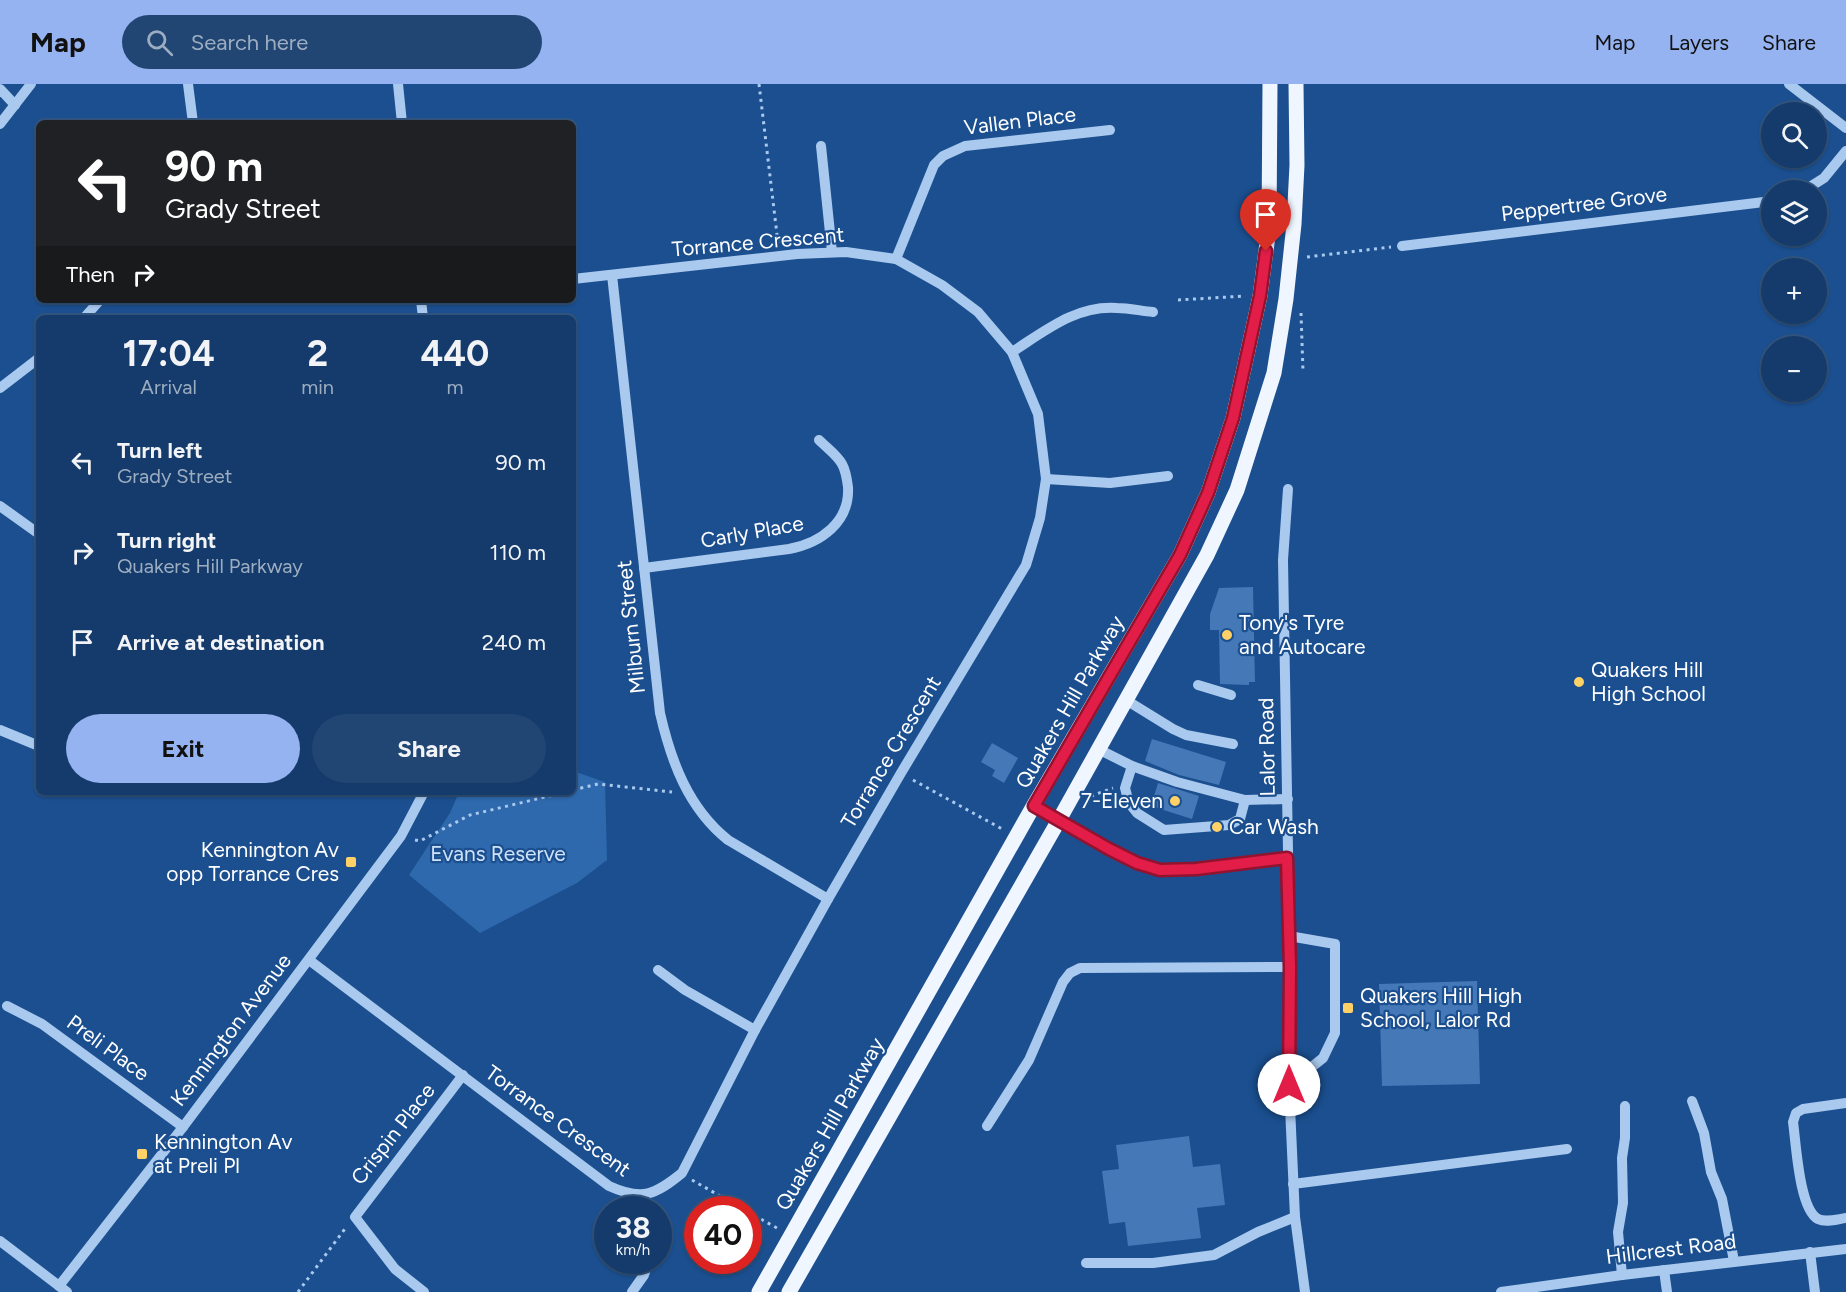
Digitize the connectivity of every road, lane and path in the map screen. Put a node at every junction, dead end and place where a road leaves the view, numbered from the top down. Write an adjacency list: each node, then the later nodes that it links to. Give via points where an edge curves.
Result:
1 (31, 84): 9 (street)
2 (188, 84): 10 (street)
3 (398, 84): 11 (street)
4 (759, 84): 19 (path)
5 (1270, 84): 58 (main road, Quakers Hill Parkway, via 1269,228 1260,296 1233,418 1208,493 1180,555)
6 (1296, 84): 43 (main road, via 1294,224 1274,373 1237,490 1207,555)
7 (1790, 84): 13 (street)
8 (0, 89): 9 (street)
9 (15, 105): 12 (street)
10 (193, 120)
11 (402, 120)
12 (0, 124)
13 (1846, 128)
14 (1110, 130): 23 (street, Vallen Place, via 965,146 950,152 934,165)
15 (820, 146): 21 (street)
16 (1846, 151): 17 (street)
17 (1821, 180)
18 (1761, 202): 20 (street, Peppertree Grove)
19 (777, 239)
20 (1402, 246): 22 (path)
21 (832, 252): 23 (street, Torrance Crescent); 24 (street, Torrance Crescent)
22 (1307, 257)
23 (896, 259): 31 (street, Torrance Crescent, via 942,285 978,312)
24 (612, 275): 25 (street, Torrance Crescent); 40 (street, Milburn Street)
25 (576, 279)
26 (1245, 296): 27 (path)
27 (1178, 300)
28 (97, 303): 30 (street)
29 (1154, 312): 31 (street, via 1115,307 1083,311)
30 (87, 315)
31 (1012, 352): 36 (street, Torrance Crescent, via 1038,414)
32 (36, 360): 33 (street)
33 (0, 388)
34 (819, 440): 40 (street, Carly Place, via 844,467 848,490 843,515 825,536 803,547)
35 (1168, 476): 36 (street, via 1110,483)
36 (1046, 479): 49 (street, Torrance Crescent, via 1026,566)
37 (1288, 489): 55 (street, Lalor Road, via 1283,560)
38 (0, 506): 39 (street)
39 (36, 532)
40 (644, 568): 54 (street, Milburn Street, via 660,713)
41 (1198, 685): 42 (street)
42 (1232, 695)
43 (1126, 700): 45 (street, via 1186,735); 47 (main road)
44 (0, 730): 46 (street)
45 (1233, 744)
46 (36, 745)
47 (1098, 749): 48 (street); 59 (main road)
48 (1132, 766): 50 (street); 57 (street)
49 (901, 773): 60 (path); 63 (street, Torrance Crescent)
50 (1126, 784): 56 (path, via 1091,795); 57 (street, via 1132,807 1164,830 1229,825 1240,819)
51 (576, 789): 54 (path, via 598,784 668,790)
52 (422, 795): 61 (street, Kennington Avenue)
53 (553, 795): 61 (path, via 470,815 420,841)
54 (690, 797): 63 (street, Milburn Street, via 713,828 728,840)
55 (1288, 799): 57 (street); 62 (street, Lalor Road)
56 (1089, 800)
57 (1245, 800)
58 (1034, 806): 59 (street); 100 (main road, Quakers Hill Parkway)
59 (1059, 820): 62 (street, via 1137,863 1160,870); 101 (main road)
60 (1004, 830)
61 (401, 836): 65 (street, Kennington Avenue)
62 (1287, 858): 64 (street, Lalor Road)
63 (828, 898): 69 (street, Torrance Crescent)
64 (1289, 936): 66 (street, Lalor Road); 71 (street, via 1335,944 1335,1033 1323,1058)
65 (309, 960): 70 (street, Torrance Crescent); 76 (street, Kennington Avenue)
66 (1290, 967): 71 (street, Lalor Road); 75 (street, via 1080,968 1070,973 1029,1060)
67 (658, 970): 69 (street)
68 (7, 1006): 76 (street, Preli Place, via 42,1024)
69 (755, 1030): 80 (street, Torrance Crescent, via 682,1173 665,1187)
70 (463, 1076): 80 (street, Torrance Crescent, via 609,1186 627,1194); 82 (street, Crispin Place)
71 (1289, 1085): 79 (street, Lalor Road)
72 (1692, 1101): 91 (street, via 1722,1199)
73 (1846, 1103): 84 (street, via 1803,1109 1796,1113 1793,1122 1804,1198 1810,1210 1818,1219)
74 (1625, 1106): 95 (street, via 1623,1203 1618,1232)
75 (987, 1126)
76 (183, 1127): 96 (street, Kennington Avenue)
77 (1567, 1149): 79 (street)
78 (691, 1179): 81 (path)
79 (1293, 1184): 83 (street, Lalor Road)
80 (645, 1195)
81 (720, 1196)
82 (354, 1217): 97 (path); 98 (street, via 395,1269)
83 (1295, 1217): 92 (street, via 1214,1255 1153,1263); 102 (street, Lalor Road)
84 (1846, 1218)
85 (762, 1220): 86 (path)
86 (777, 1228)
87 (4, 1244): 90 (street); 96 (street)
88 (1846, 1249): 89 (street, Hillcrest Road)
89 (1809, 1252): 91 (street, Hillcrest Road); 105 (street)
90 (0, 1257)
91 (1734, 1261): 93 (street, Hillcrest Road)
92 (1086, 1263)
93 (1664, 1270): 95 (street, Hillcrest Road); 104 (street)
94 (644, 1274): 99 (street)
95 (1622, 1275): 103 (street, Hillcrest Road)
96 (63, 1289)
97 (298, 1292)
98 (424, 1292)
99 (632, 1292)
100 (759, 1292)
101 (789, 1292)
102 (1305, 1292)
103 (1501, 1292)
104 (1667, 1292)
105 (1815, 1292)

